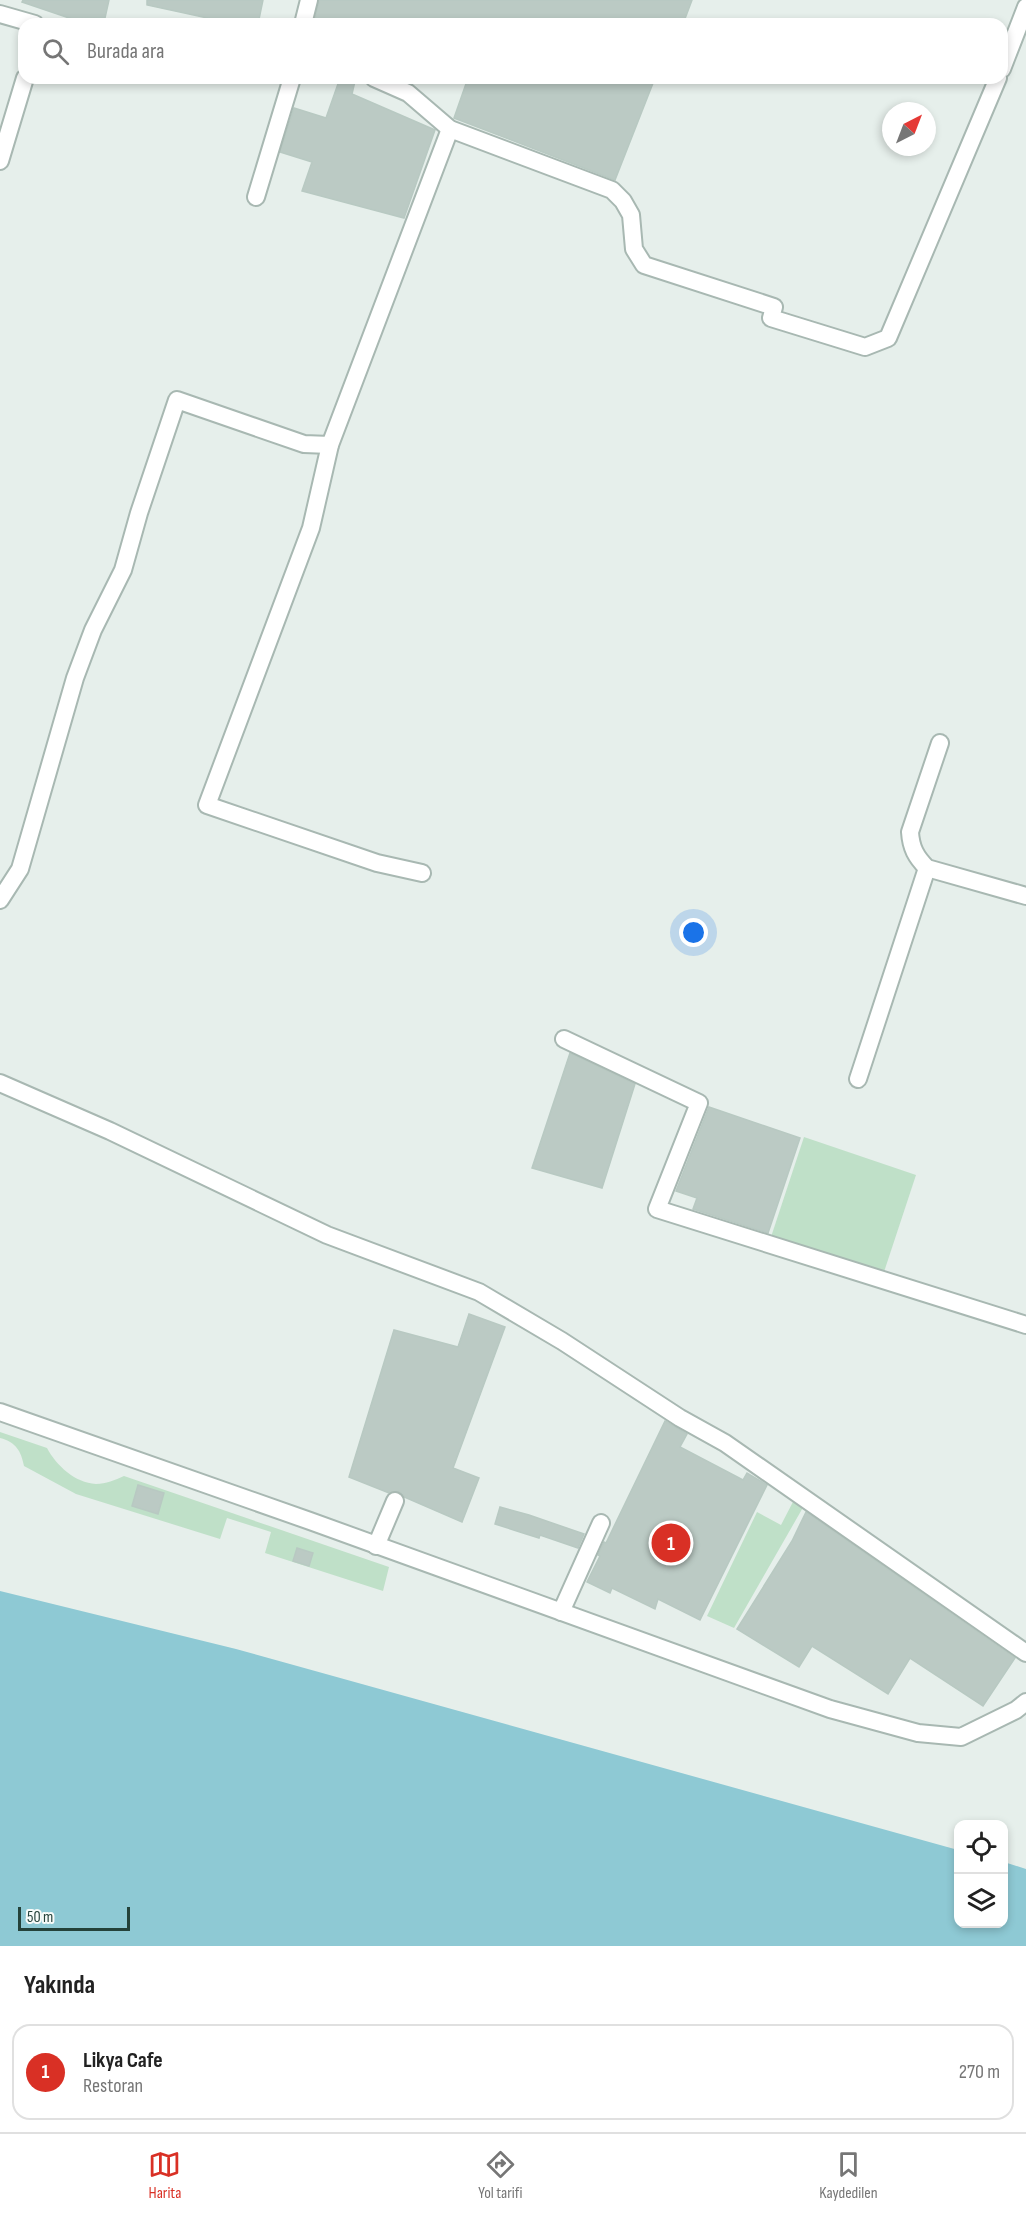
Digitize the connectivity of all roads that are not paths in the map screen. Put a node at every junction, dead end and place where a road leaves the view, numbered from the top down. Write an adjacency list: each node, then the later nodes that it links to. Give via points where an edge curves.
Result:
1 (309, 0): 4 (street)
2 (1026, 7): 6 (street)
3 (0, 14): 5 (street)
4 (304, 18)
5 (18, 19)
6 (1008, 54)
7 (23, 84): 12 (street)
8 (290, 84): 13 (street)
9 (388, 84): 11 (street, via 408,93)
10 (995, 84): 11 (street, via 888,338 865,347 771,318 774,307 644,265 634,249 631,215 612,190)
11 (450, 129): 14 (street)
12 (0, 161)
13 (256, 197)
14 (330, 445): 17 (street, via 311,528 207,805 377,863); 19 (street, via 304,444 177,399 123,570 93,630 75,678 20,869)
15 (940, 743): 16 (street, via 910,832 917,858)
16 (927, 868): 18 (street); 21 (street)
17 (422, 873)
18 (1026, 896)
19 (0, 900)
20 (564, 1039): 23 (street, via 699,1103 657,1209)
21 (858, 1079)
22 (0, 1083): 29 (street, via 327,1235 479,1292 725,1443)
23 (1026, 1325)
24 (0, 1412): 27 (street)
25 (395, 1501): 27 (street)
26 (601, 1523): 28 (street)
27 (376, 1546): 28 (street)
28 (561, 1612): 30 (street, via 830,1709 918,1733 961,1737)
29 (1026, 1653)
30 (1026, 1702)

